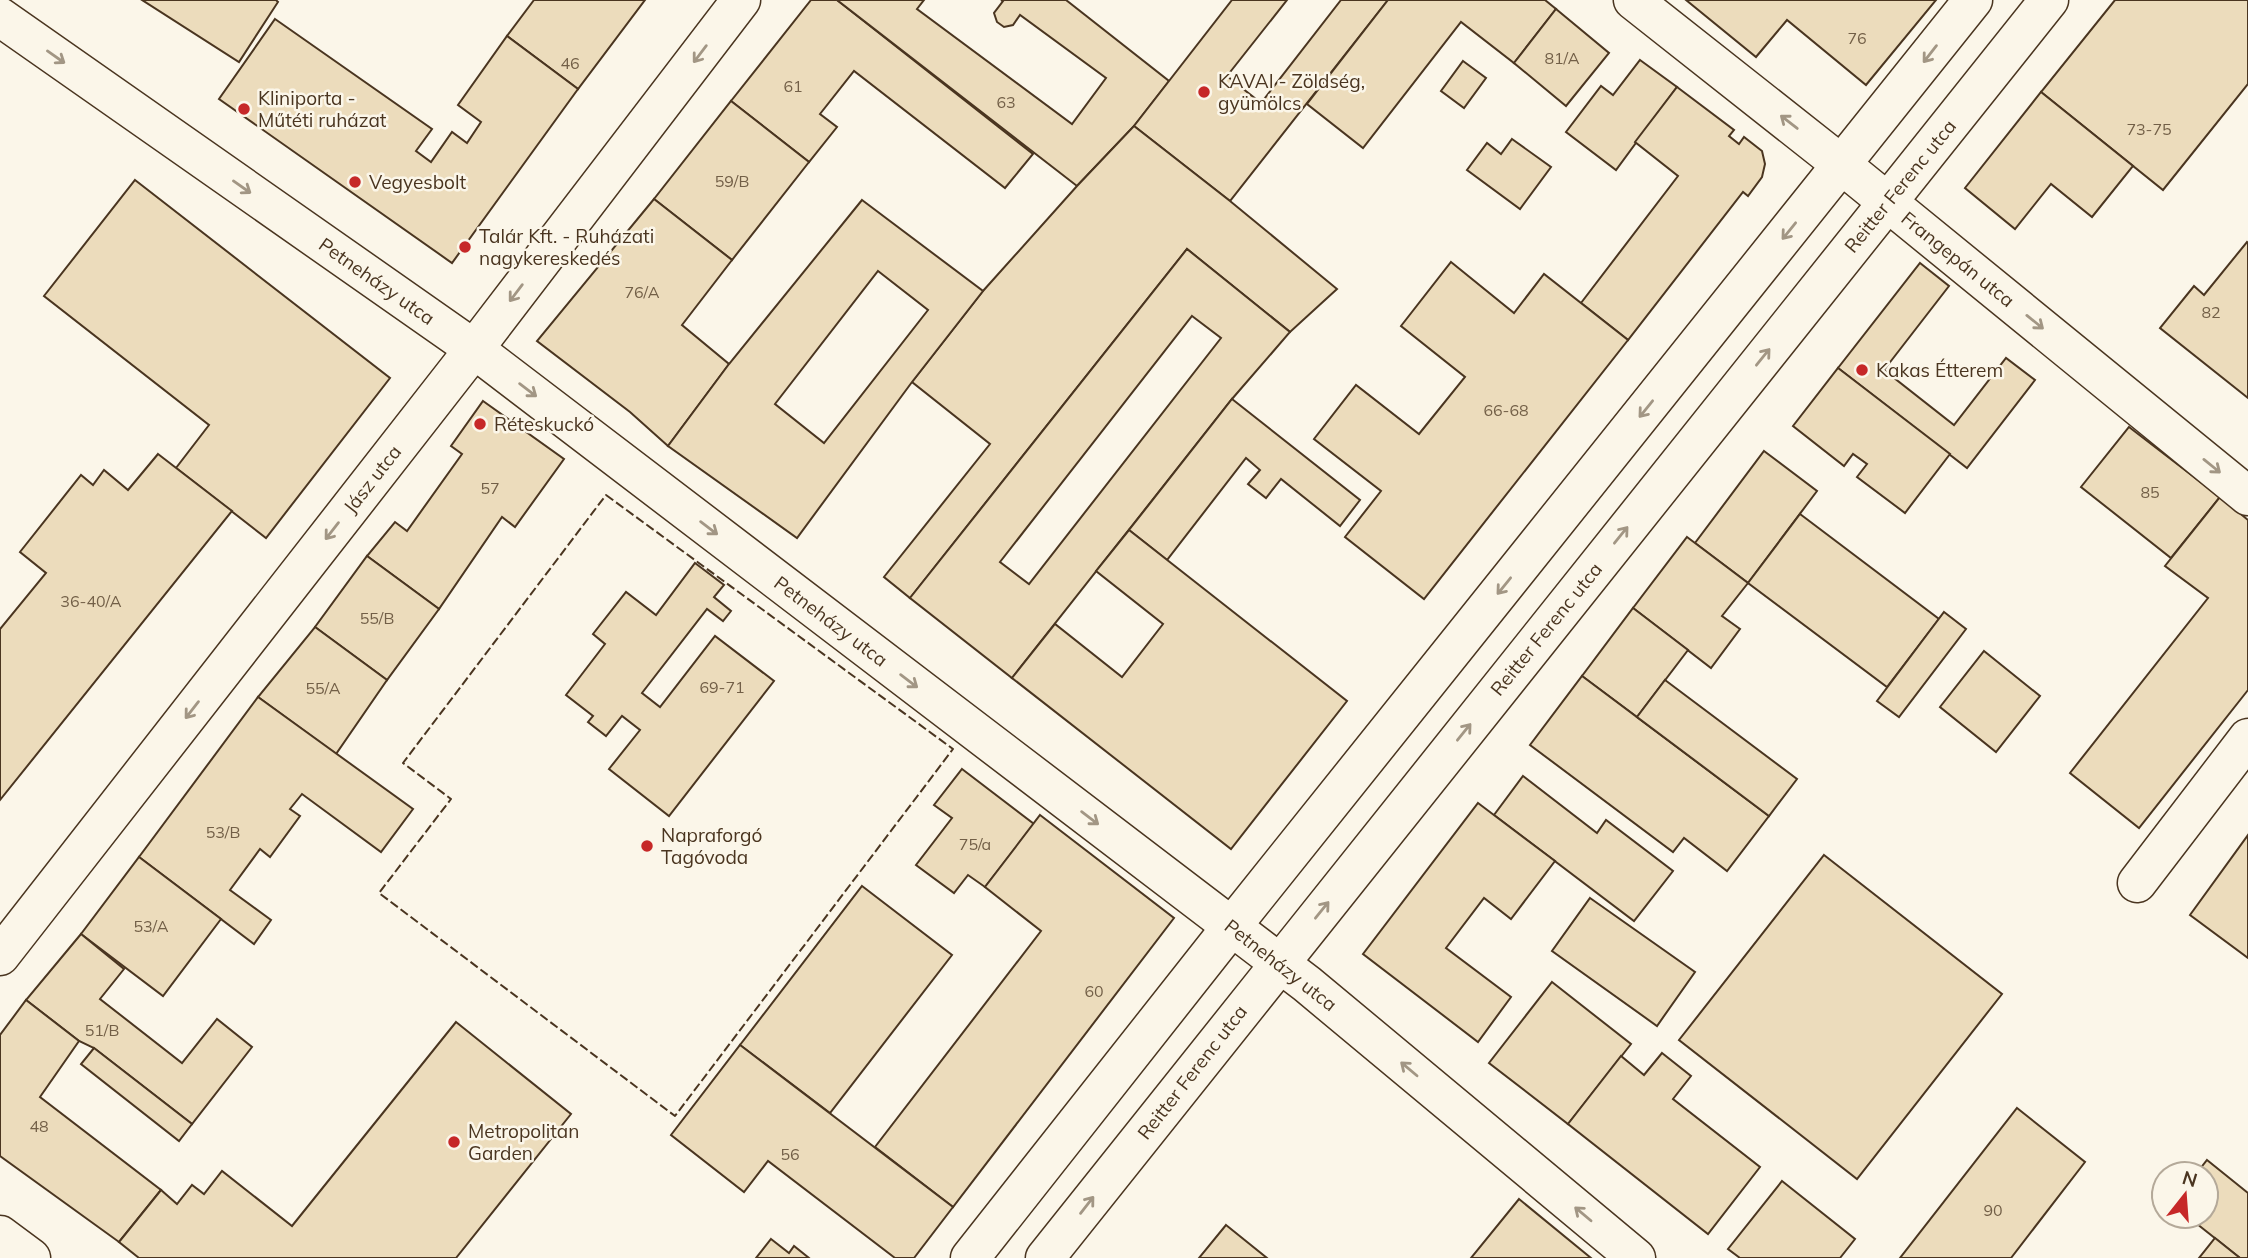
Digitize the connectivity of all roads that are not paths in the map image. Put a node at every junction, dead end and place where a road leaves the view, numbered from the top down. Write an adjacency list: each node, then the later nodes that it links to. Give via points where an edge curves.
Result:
1 (741, 0): 8 (street, Jász utca, one-way to 8)
2 (1633, 0): 6 (street, Frangepán utca, one-way to 2)
3 (1973, 0): 6 (street, one-way to 6)
4 (2049, 0): 7 (street, Reitter Ferenc utca)
5 (0, 17): 8 (street, Petneházy utca, one-way to 8)
6 (1842, 165): 7 (street, Frangepán utca); 12 (street, one-way to 12)
7 (1887, 202): 9 (street, Frangepán utca, one-way to 9); 14 (street, Reitter Ferenc utca, one-way to 7)
8 (474, 349): 12 (street, Petneházy utca, one-way to 12); 13 (street, Jász utca, one-way to 13)
9 (2248, 496)
10 (2248, 738): 11 (street)
11 (2137, 883)
12 (1231, 926): 14 (street, Petneházy utca); 17 (street)
13 (0, 956)
14 (1279, 963): 18 (street, Reitter Ferenc utca, one-way to 14); 19 (street, Petneházy utca, one-way to 14)
15 (0, 1235): 16 (street)
16 (31, 1258)
17 (971, 1258)
18 (1045, 1258)
19 (1636, 1258)

